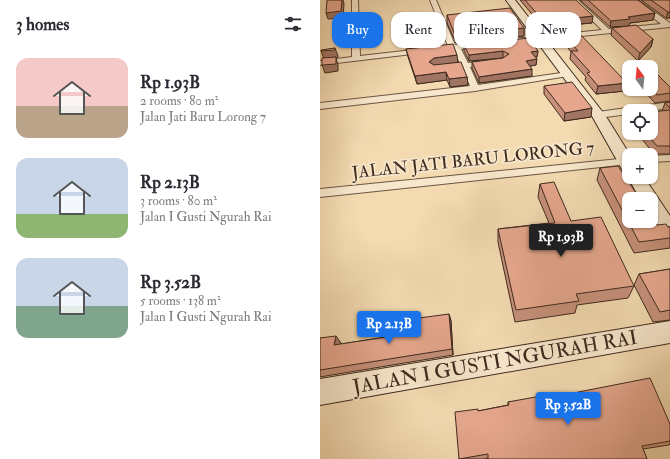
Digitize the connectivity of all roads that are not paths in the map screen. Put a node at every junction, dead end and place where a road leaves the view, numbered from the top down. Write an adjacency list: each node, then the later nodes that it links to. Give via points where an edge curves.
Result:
1 (355, 0): 13 (street)
2 (433, 0): 10 (street)
3 (510, 0): 6 (street)
4 (574, 0): 8 (street)
5 (634, 0): 7 (street)
6 (526, 20)
7 (668, 25): 8 (street)
8 (608, 32): 9 (street)
9 (581, 34)
10 (454, 47): 13 (street)
11 (455, 48): 16 (street)
12 (548, 48): 18 (street)
13 (356, 59): 15 (street)
14 (496, 62): 16 (street)
15 (320, 63)
16 (465, 65): 17 (street); 19 (street)
17 (435, 69)
18 (568, 74): 19 (street); 22 (street)
19 (475, 88): 21 (street)
20 (670, 105): 22 (street)
21 (320, 106)
22 (598, 115): 23 (street)
23 (622, 153)
24 (670, 158): 25 (street)
25 (658, 159)
26 (622, 164): 27 (street, JALAN JATI BARU LORONG 7)
27 (320, 193)
28 (658, 213): 29 (street)
29 (670, 232)
30 (670, 332): 31 (street, JALAN I GUSTI NGURAH RAI)
31 (320, 392)

